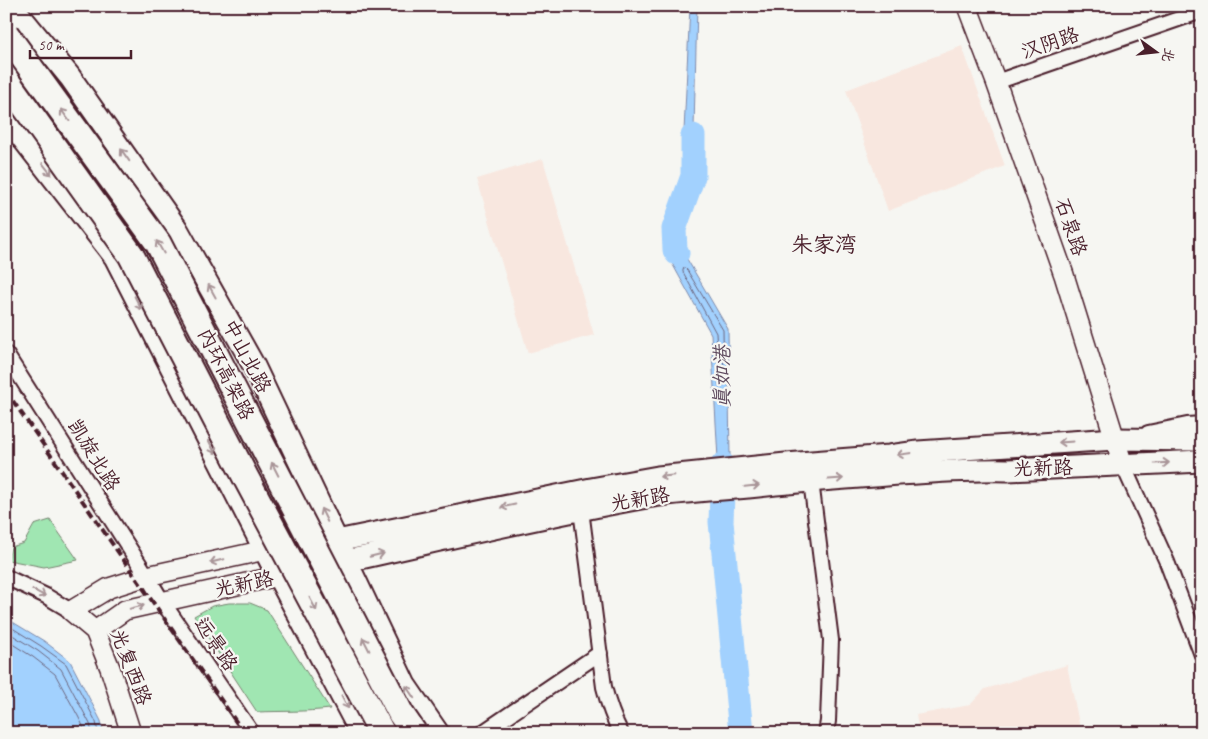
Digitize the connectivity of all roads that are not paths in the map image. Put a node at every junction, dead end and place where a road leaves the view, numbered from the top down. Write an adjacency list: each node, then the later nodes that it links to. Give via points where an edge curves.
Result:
1 (12, 6): 18 (main road, 中山北路, one-way to 1, via 254,366 177,228 70,78)
2 (967, 6): 6 (main road, 石泉路)
3 (1202, 11): 6 (street, 汉阴路)
4 (6, 34): 33 (highway, 内环高架路, one-way to 4, bridge, via 401,714 158,243)
5 (6, 80): 32 (highway, 内环高架路, one-way to 32, bridge, via 131,255)
6 (996, 82): 10 (main road, 石泉路, via 1064,275)
7 (6, 117): 19 (main road, one-way to 19, via 115,257)
8 (6, 354): 21 (street, 凯旋北路)
9 (1202, 424): 10 (street, 光新路)
10 (1115, 439): 11 (main road, 光新路); 13 (main road, 石泉路); 14 (main road, 光新路, one-way to 14, via 918,452)
11 (1202, 440)
12 (1202, 461): 13 (main road, 光新路, one-way to 12)
13 (1122, 465): 16 (main road, 光新路, one-way to 13); 28 (street, via 1167,562)
14 (786, 473): 15 (main road, 光新路); 16 (main road, 光新路)
15 (716, 480): 17 (main road, 光新路, via 684,492); 18 (main road, 光新路, one-way to 18, via 648,479)
16 (811, 480): 37 (street, via 831,640)
17 (580, 510): 20 (main road, 光新路, one-way to 17); 27 (street)
18 (337, 541): 19 (main road, 光新路); 20 (main road, 中山北路)
19 (265, 550): 21 (main road, 光新路, one-way to 21); 22 (main road)
20 (347, 562): 22 (main road, 光新路); 34 (main road, 中山北路, one-way to 20, via 405,685)
21 (148, 576): 24 (street, 远景路); 25 (main road, 光新路, via 109,588)
22 (278, 576): 24 (main road, 光新路); 31 (main road, one-way to 31)
23 (6, 577): 25 (street, 光复西路, one-way to 25)
24 (162, 601): 26 (main road, 光新路, one-way to 24, via 126,610); 30 (street, 远景路)
25 (71, 611): 26 (main road, 光复西路)
26 (95, 631): 29 (main road, 光复西路)
27 (600, 653): 35 (street); 36 (street, via 608,704)
28 (1202, 654)
29 (131, 733)
30 (252, 733)
31 (361, 733)
32 (382, 733)
33 (414, 733)
34 (438, 733)
35 (482, 733)
36 (621, 733)
37 (826, 733)

